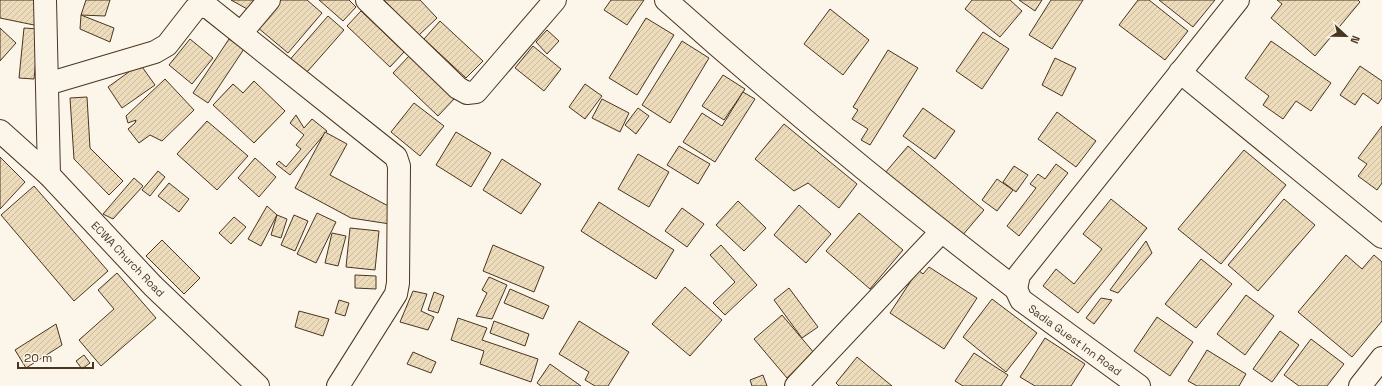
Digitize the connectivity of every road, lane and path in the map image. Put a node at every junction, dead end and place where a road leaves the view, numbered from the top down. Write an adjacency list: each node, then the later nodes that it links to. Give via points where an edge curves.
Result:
1 (45, 0): 10 (street)
2 (269, 0): 8 (street)
3 (367, 0): 4 (street, via 466,93 476,92)
4 (555, 0)
5 (666, 0): 13 (street, Sadia Guest Inn Road, via 728,55)
6 (1238, 0): 9 (street)
7 (200, 3): 8 (street); 10 (street, via 166,45 155,52)
8 (241, 34): 18 (street, via 396,157 399,166 396,294)
9 (1180, 72): 14 (street); 15 (street, via 1020,275)
10 (47, 84): 12 (street)
11 (0, 131): 12 (street, ECWA Church Road)
12 (49, 175): 17 (street, ECWA Church Road, via 153,286)
13 (941, 232): 15 (street, Sadia Guest Inn Road); 19 (street)
14 (1382, 237)
15 (1016, 289): 20 (street, Sadia Guest Inn Road, via 1021,300)
16 (1382, 358): 21 (street)
17 (258, 386)
18 (338, 386)
19 (796, 386)
20 (1139, 386)
21 (1360, 386)

